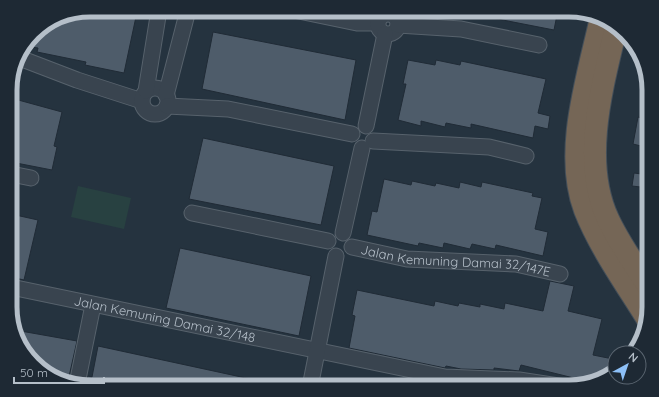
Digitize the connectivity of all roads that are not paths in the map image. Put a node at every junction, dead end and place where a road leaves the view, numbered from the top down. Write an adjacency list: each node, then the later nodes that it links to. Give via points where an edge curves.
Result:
1 (158, 17): 9 (street)
2 (186, 17): 10 (street)
3 (328, 17): 4 (street, via 357,23)
4 (388, 21): 7 (street, via 461,29); 11 (street)
5 (600, 24): 26 (highway, via 580,114 577,138 579,188 586,210 605,249)
6 (615, 33): 23 (highway, via 594,143 595,174 608,219)
7 (539, 45)
8 (23, 59): 9 (street, via 77,80)
9 (144, 96): 10 (street, via 158,88); 10 (street, via 145,109 152,114 161,112)
10 (166, 101): 12 (street, via 228,109)
11 (366, 126): 12 (street, via 356,128); 13 (street, via 372,131)
12 (352, 134): 13 (street, via 355,145)
13 (367, 144): 14 (street, via 489,147); 18 (street)
14 (526, 156)
15 (17, 175): 16 (street)
16 (31, 178)
17 (192, 213): 19 (street)
18 (342, 233): 19 (street, via 332,235); 20 (street, via 349,237)
19 (328, 241): 21 (street, via 330,252)
20 (352, 247): 21 (street, via 348,254); 22 (street, Jalan Kemuning Damai 32/147E, via 406,259 516,264)
21 (336, 256): 27 (street)
22 (560, 274)
23 (642, 275)
24 (17, 288): 25 (street, Jalan Kemuning Damai 32/148)
25 (93, 305): 27 (street, Jalan Kemuning Damai 32/148); 28 (street)
26 (642, 310)
27 (318, 351): 29 (street); 30 (street, Jalan Kemuning Damai 32/148, via 444,377)
28 (78, 379)
29 (312, 380)
30 (481, 380)

